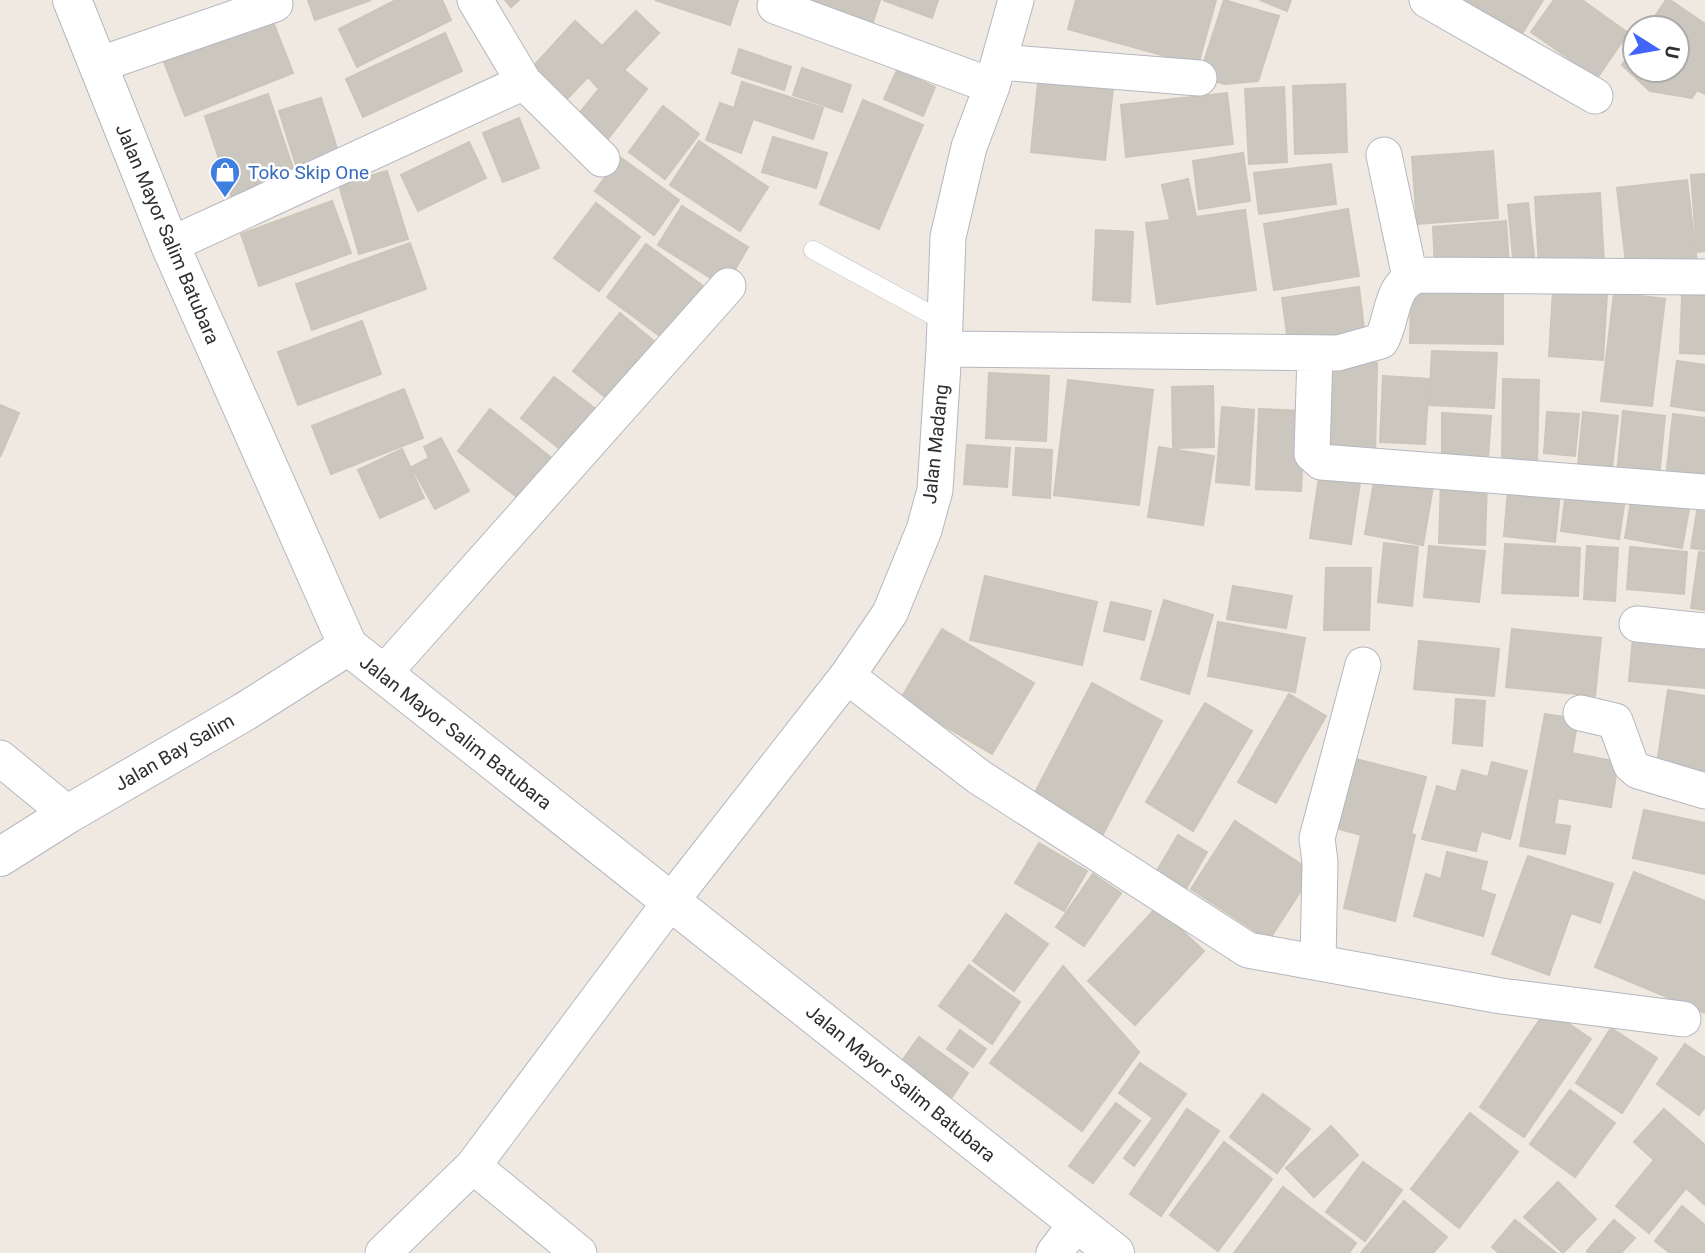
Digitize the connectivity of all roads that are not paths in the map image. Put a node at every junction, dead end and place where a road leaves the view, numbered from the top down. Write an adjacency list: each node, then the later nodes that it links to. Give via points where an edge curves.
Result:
1 (72, 0): 7 (street, Jalan Mayor Salim Batubara)
2 (475, 0): 10 (street)
3 (1016, 0): 8 (street, Jalan Madang)
4 (1427, 0): 11 (street)
5 (275, 4): 7 (street)
6 (775, 6): 8 (street)
7 (98, 65): 14 (street, Jalan Mayor Salim Batubara)
8 (996, 74): 9 (street); 19 (street, Jalan Madang, via 969,147 948,237)
9 (1199, 78)
10 (524, 82): 13 (street); 14 (street)
11 (1595, 96)
12 (1384, 155): 16 (street)
13 (602, 159)
14 (170, 245): 24 (street, Jalan Mayor Salim Batubara)
15 (813, 250): 19 (lane)
16 (1410, 277): 17 (street); 20 (street, via 1393,301 1381,341)
17 (1705, 277)
18 (728, 286): 26 (street)
19 (944, 336): 20 (street); 27 (street, Jalan Madang, via 935,489 924,530 890,613)
20 (1315, 354): 21 (street, via 1311,454 1321,462)
21 (1705, 492)
22 (1637, 624): 23 (street)
23 (1705, 631)
24 (348, 646): 26 (street, Jalan Mayor Salim Batubara); 31 (street, Jalan Bay Salim)
25 (1363, 665): 34 (street, via 1317,838)
26 (383, 674): 33 (street, Jalan Mayor Salim Batubara)
27 (847, 676): 33 (street, Jalan Madang); 34 (street, via 979,776 1248,950)
28 (1581, 713): 30 (street, via 1615,720 1638,771)
29 (0, 758): 31 (street)
30 (1705, 791)
31 (68, 814): 32 (street, Jalan Bay Salim)
32 (0, 857)
33 (671, 901): 36 (street, Jalan Madang); 37 (street, Jalan Mayor Salim Batubara, via 914,1093)
34 (1318, 961): 35 (street, via 1501,996)
35 (1683, 1019)
36 (473, 1166): 38 (street, Jalan Madang); 39 (street)
37 (1065, 1238): 40 (street, Jalan Mayor Salim Batubara)
38 (383, 1253)
39 (579, 1253)
40 (1115, 1253)

